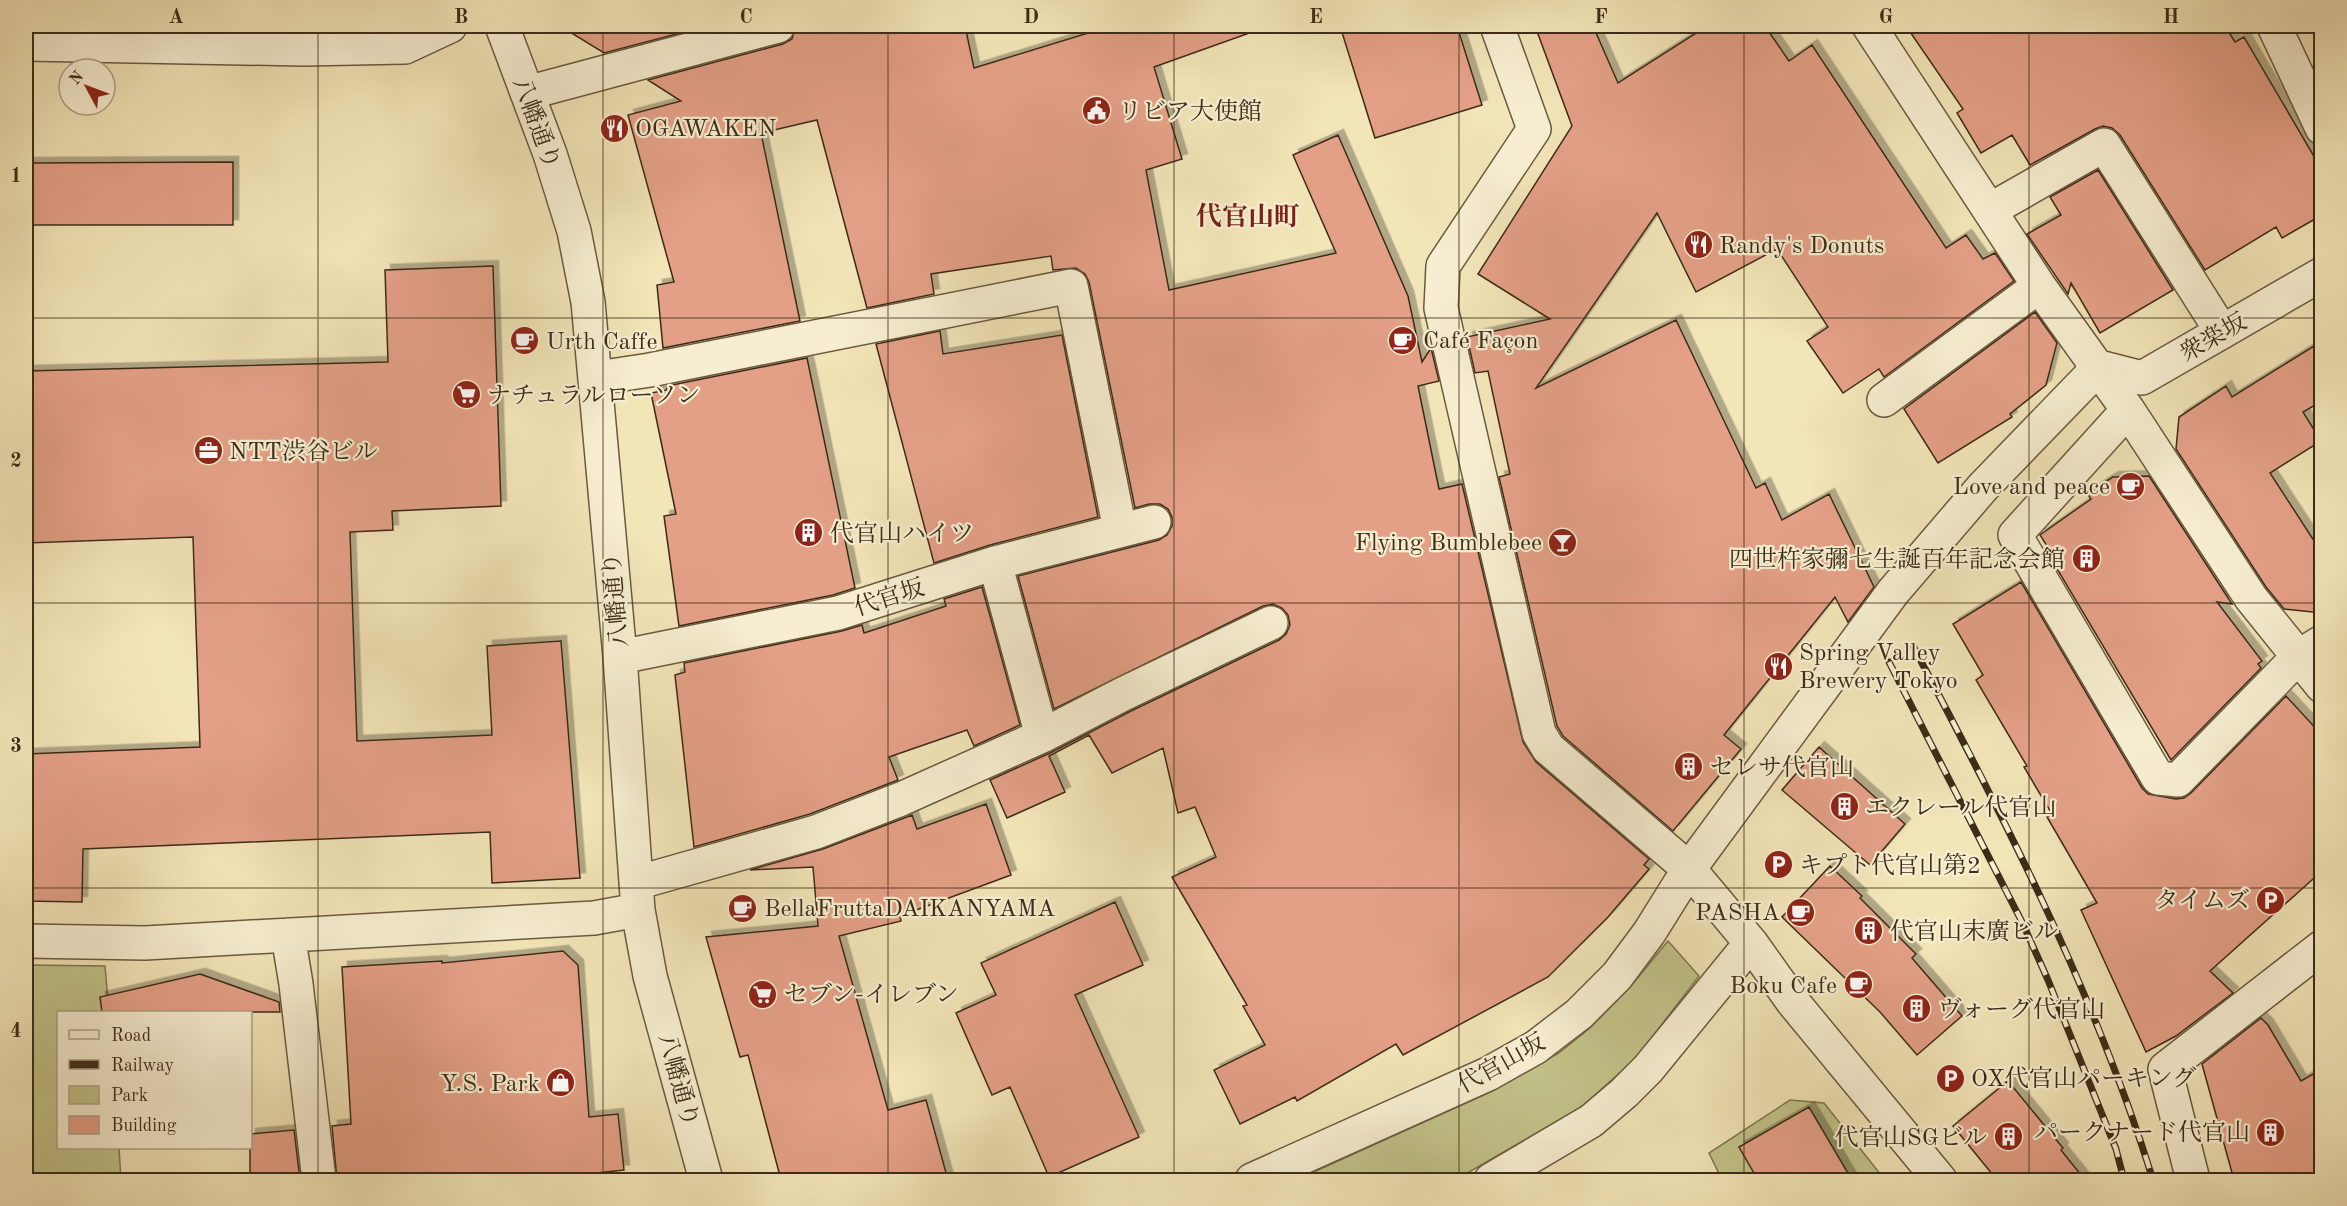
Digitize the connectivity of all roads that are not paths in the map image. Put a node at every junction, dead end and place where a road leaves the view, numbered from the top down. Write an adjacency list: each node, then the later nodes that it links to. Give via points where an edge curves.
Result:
1 (450, 26): 7 (street, via 405,47)
2 (502, 26): 8 (street, 八幡通り)
3 (778, 26): 8 (street)
4 (1497, 26): 26 (street, via 1534,129 1443,266 1441,308 1539,733 1548,748)
5 (1869, 26): 10 (street)
6 (2274, 26): 9 (street)
7 (26, 44)
8 (526, 93): 15 (street, 八幡通り, via 574,231)
9 (2322, 128)
10 (1990, 210): 12 (street); 13 (street, via 2104,145)
11 (2322, 274): 13 (street, 衆楽坂)
12 (2039, 286): 14 (street); 16 (street)
13 (2222, 332): 14 (street, 衆楽坂, via 2142,378)
14 (2099, 367): 17 (street); 26 (street, 代官山坂, via 1983,487 1893,592)
15 (597, 378): 19 (street, via 1071,286); 23 (street, 八幡通り)
16 (1884, 400)
17 (2128, 410): 22 (street, via 2251,598); 22 (street, via 2015,535 2158,778 2178,780)
18 (1154, 522): 19 (street, 代官坂)
19 (1120, 530): 20 (street, 代官坂)
20 (995, 563): 23 (street, 代官坂, via 838,613); 25 (street)
21 (1271, 623): 25 (street)
22 (2310, 649): 24 (street)
23 (620, 657): 27 (street, 八幡通り)
24 (2322, 686)
25 (1042, 736): 27 (street, via 901,799)
26 (1689, 869): 30 (street); 34 (street, 代官山坂, via 1662,915 1617,976 1579,1014 1536,1047 1488,1074)
27 (637, 896): 28 (street, via 594,918); 33 (street, 八幡通り, via 650,976)
28 (288, 934): 29 (street, via 145,943); 32 (street)
29 (26, 941)
30 (1751, 943): 35 (street, via 1624,1093 1591,1121); 36 (street, via 1793,1002)
31 (2322, 947): 37 (street, via 2165,1069)
32 (319, 1180)
33 (706, 1180)
34 (1252, 1180)
35 (1491, 1180)
36 (1940, 1180)
37 (2193, 1180)

